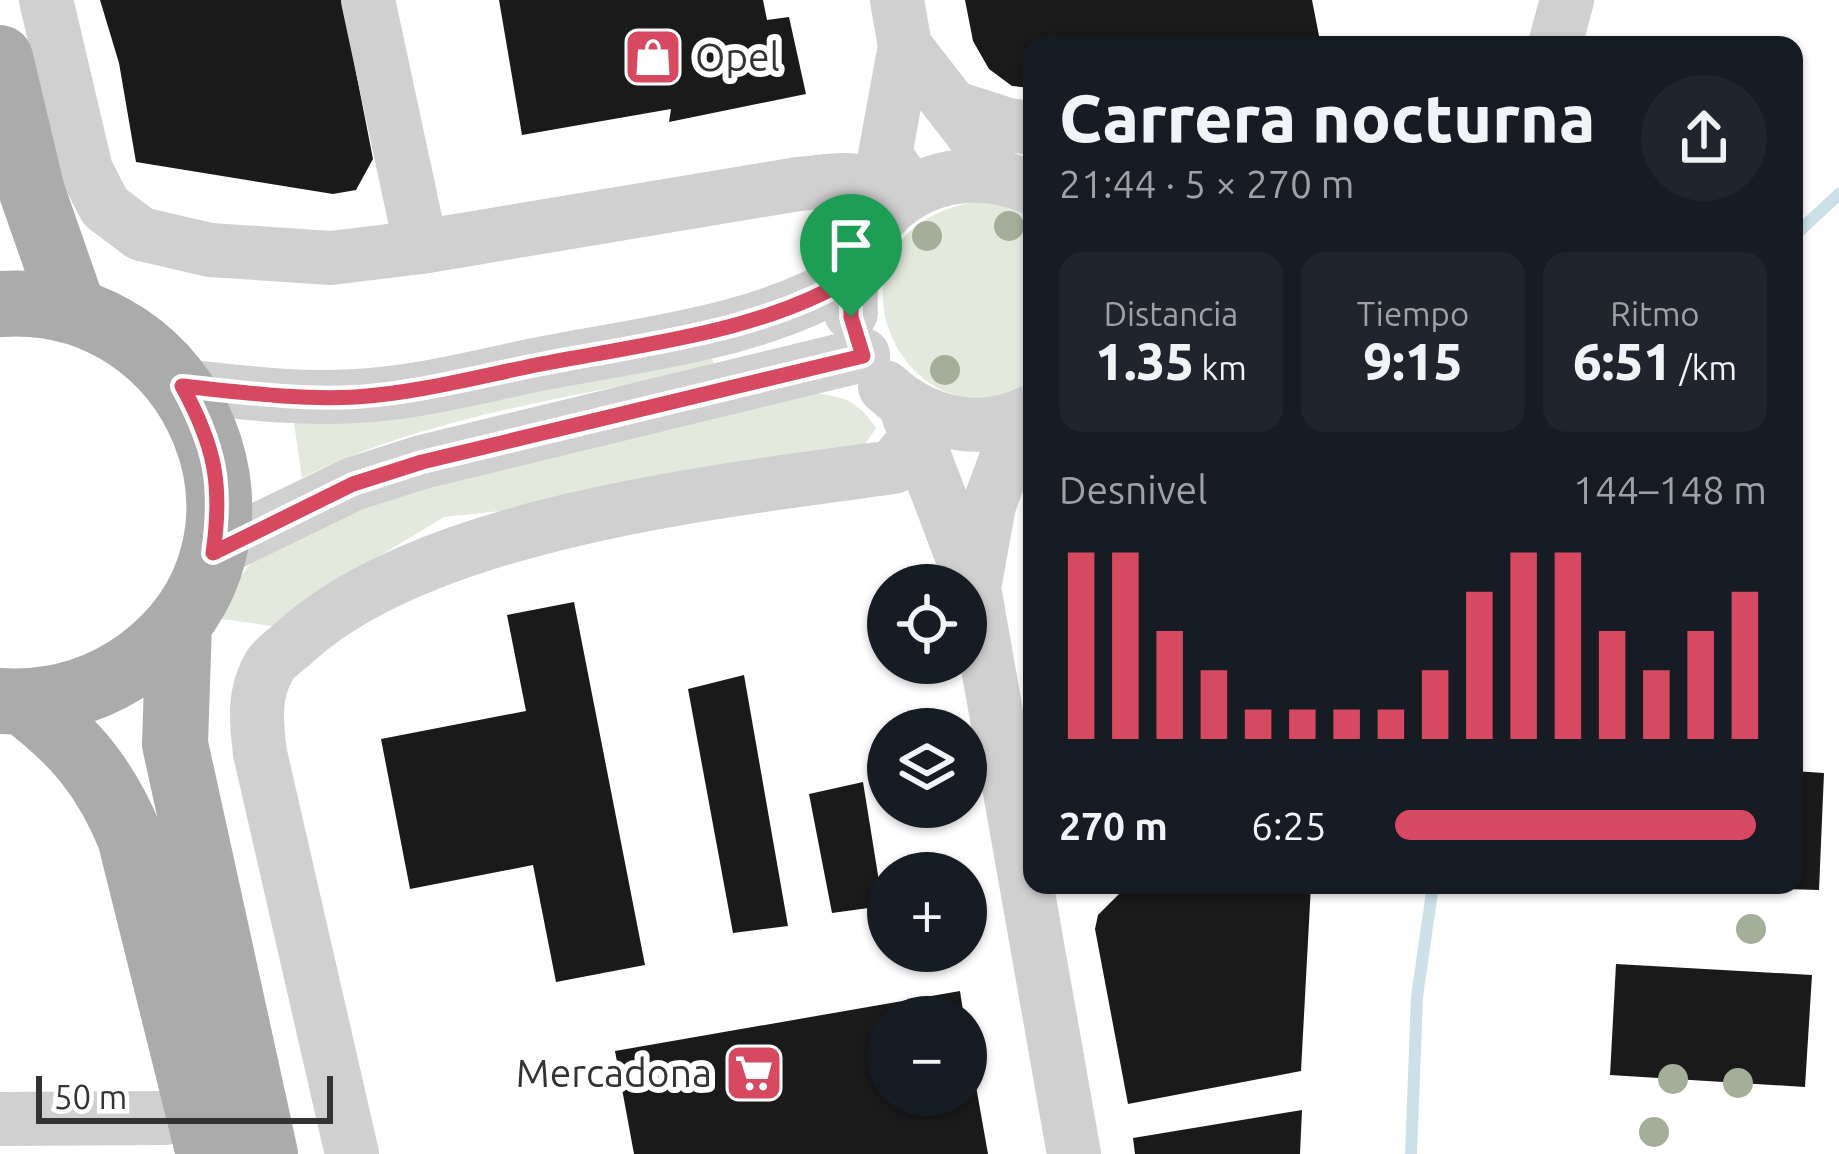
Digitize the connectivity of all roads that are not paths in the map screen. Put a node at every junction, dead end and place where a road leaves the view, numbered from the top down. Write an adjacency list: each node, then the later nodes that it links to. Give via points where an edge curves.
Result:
1 (46, 0): 12 (street, via 86,170 105,207 142,234 210,250 331,258)
2 (368, 0): 12 (street)
3 (1567, 0): 5 (street)
4 (901, 23): 7 (street); 10 (street, via 854,139); 11 (street, via 885,154)
5 (1557, 36)
6 (0, 58): 15 (main road, via 32,192)
7 (955, 108): 8 (street); 9 (street, via 983,147)
8 (1023, 127)
9 (1018, 175): 11 (street, via 951,176)
10 (798, 184): 11 (street, via 859,178); 12 (street)
11 (905, 196): 13 (street, via 868,235)
12 (421, 247)
13 (851, 278): 16 (street); 17 (street, via 811,302 740,322 426,387 285,397)
14 (0, 304): 15 (main road)
15 (74, 309): 17 (main road, via 115,326)
16 (863, 356): 19 (street); 21 (street, via 422,462 353,484)
17 (182, 386): 21 (main road, via 216,466)
18 (1023, 415): 19 (street, via 998,423 926,415)
19 (910, 421): 22 (street); 32 (street, via 893,466 624,509 497,541 374,587 271,664 254,708 260,753)
20 (1023, 423): 23 (street, via 988,505)
21 (213, 553): 24 (main road)
22 (965, 564)
23 (978, 564)
24 (178, 623): 26 (main road, via 118,676 72,695); 31 (main road, via 175,744)
25 (987, 662): 27 (street)
26 (12, 702): 30 (main road, via 64,733 112,794 130,837)
27 (1023, 865)
28 (1028, 894): 33 (street)
29 (0, 1119): 30 (street)
30 (187, 1136)
31 (265, 1154)
32 (352, 1154)
33 (1074, 1154)

